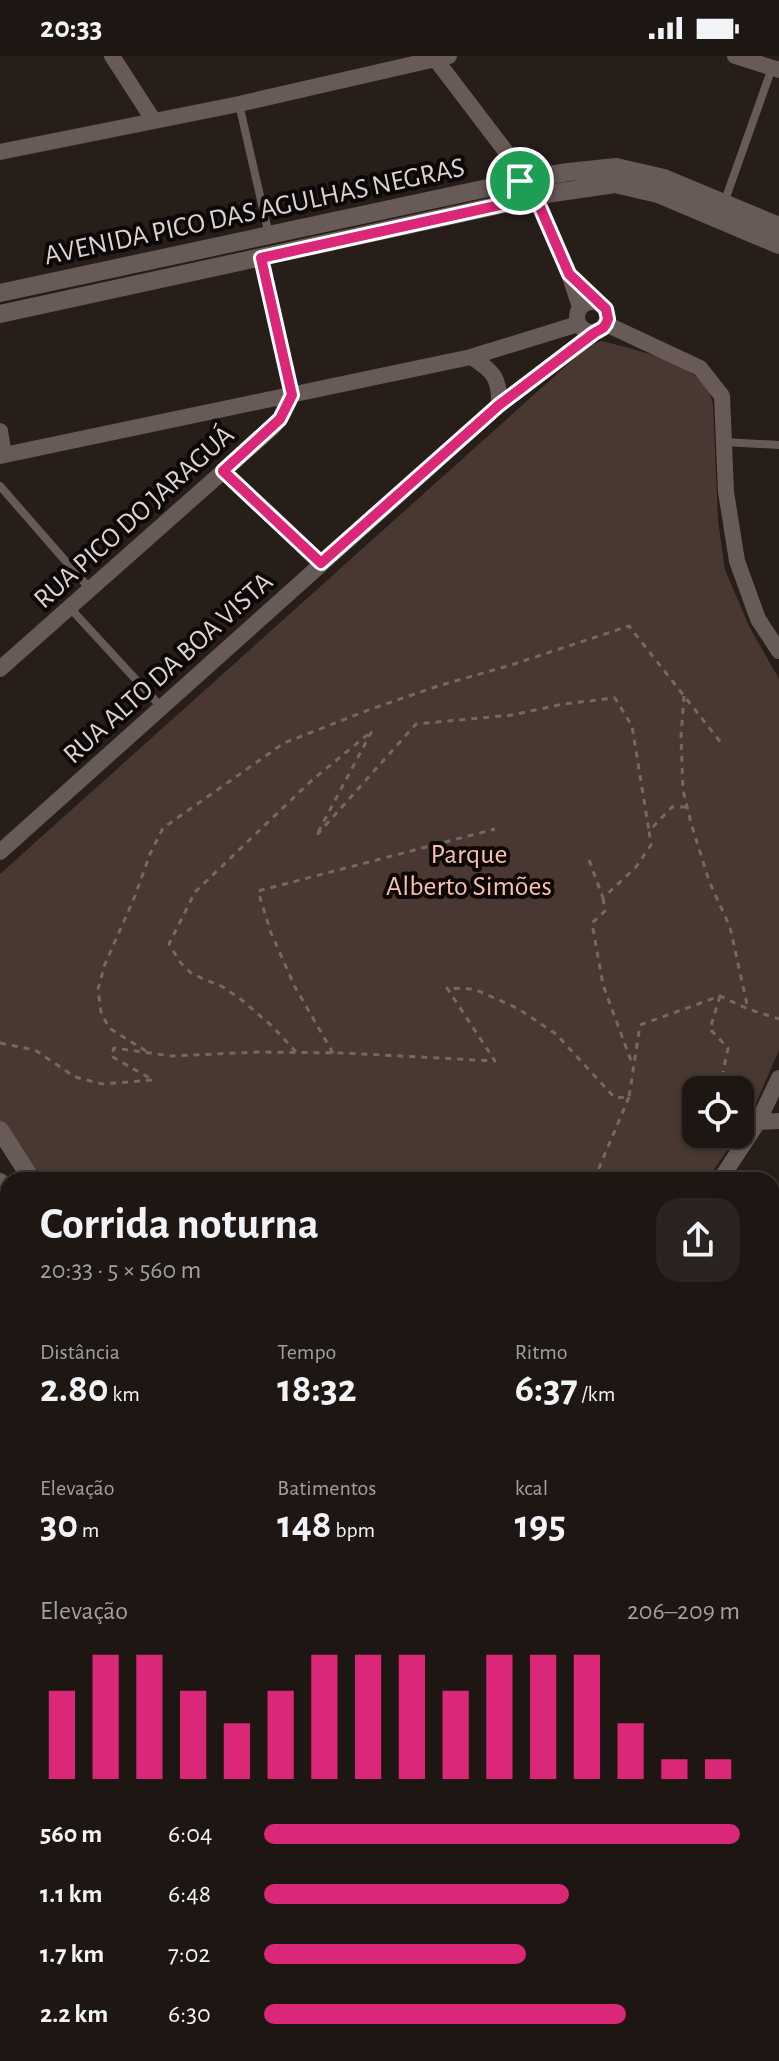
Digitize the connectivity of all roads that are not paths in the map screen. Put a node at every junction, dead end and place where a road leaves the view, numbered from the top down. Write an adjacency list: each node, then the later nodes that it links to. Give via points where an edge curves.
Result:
1 (112, 56): 6 (street)
2 (735, 56): 4 (street)
3 (439, 57): 5 (street); 9 (street)
4 (776, 69): 10 (lane)
5 (239, 104): 6 (street); 12 (lane)
6 (154, 121): 8 (street)
7 (0, 134): 8 (street)
8 (4, 151)
9 (529, 188): 10 (street, AVENIDA PICO DAS AGULHAS NEGRAS, via 616,167 664,178); 12 (street, AVENIDA PICO DAS AGULHAS NEGRAS); 13 (street, AVENIDA PICO DAS AGULHAS NEGRAS, via 615,184 658,194); 14 (street, AVENIDA PICO DAS AGULHAS NEGRAS); 15 (street)
10 (724, 203): 11 (street, AVENIDA PICO DAS AGULHAS NEGRAS)
11 (779, 226)
12 (270, 235): 16 (street, AVENIDA PICO DAS AGULHAS NEGRAS)
13 (779, 245)
14 (261, 258): 19 (street, AVENIDA PICO DAS AGULHAS NEGRAS); 22 (lane)
15 (569, 274): 17 (street); 18 (street)
16 (0, 293)
17 (598, 303): 18 (street); 20 (street, via 608,319)
18 (580, 307): 20 (street, via 576,315)
19 (0, 314)
20 (590, 328): 21 (street); 23 (street, RUA ALTO DA BOA VISTA, via 552,366); 25 (street, via 700,368 722,396)
21 (471, 357): 22 (street); 23 (street, via 494,374)
22 (292, 395): 27 (street); 28 (street, RUA PICO DO JARAGUÁ, via 280,419)
23 (499, 405): 30 (street, RUA ALTO DA BOA VISTA)
24 (0, 431): 27 (street)
25 (724, 442): 26 (lane); 33 (street, via 737,561 758,619)
26 (779, 445)
27 (2, 456)
28 (223, 471): 30 (lane); 31 (street, RUA PICO DO JARAGUÁ)
29 (0, 486): 31 (lane)
30 (321, 563): 35 (street, RUA ALTO DA BOA VISTA)
31 (90, 590): 32 (street, RUA PICO DO JARAGUÁ)
32 (70, 608): 34 (street, RUA PICO DO JARAGUÁ); 35 (lane)
33 (779, 651)
34 (0, 669)
35 (162, 708): 36 (street, RUA ALTO DA BOA VISTA)
36 (0, 852)
37 (779, 1078): 39 (street)
38 (779, 1121): 39 (street)
39 (758, 1122): 42 (street)
40 (0, 1130): 41 (street)
41 (27, 1172)
42 (725, 1172)

